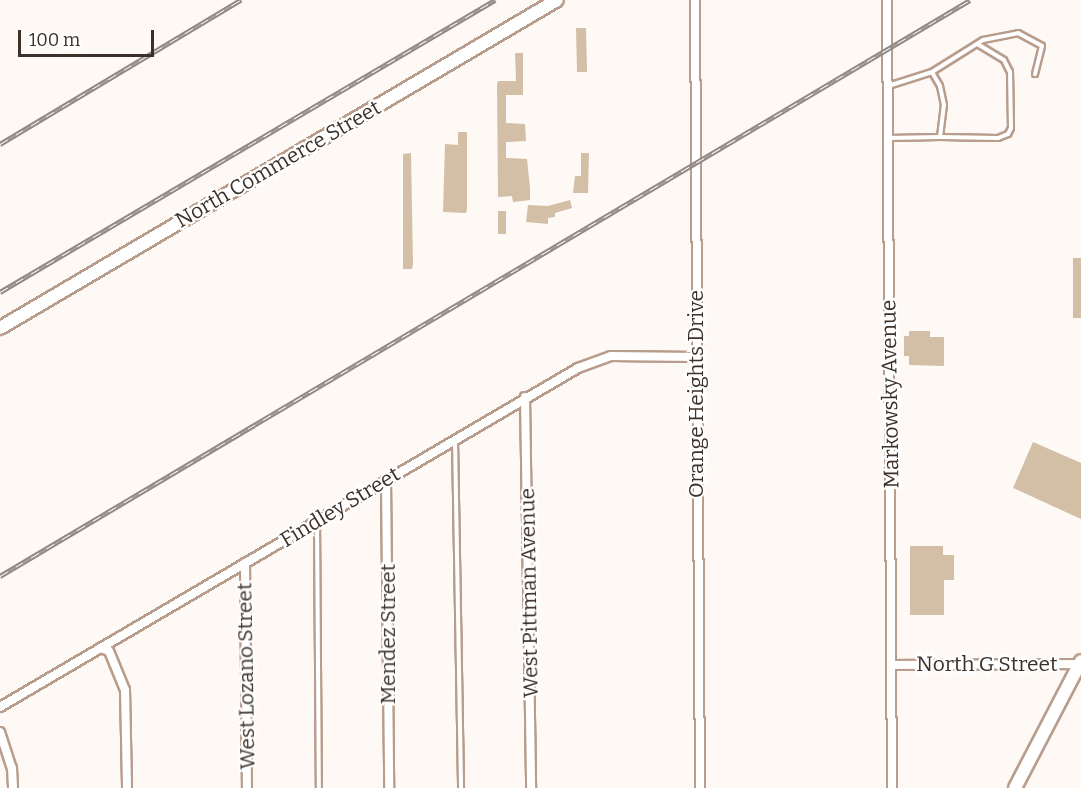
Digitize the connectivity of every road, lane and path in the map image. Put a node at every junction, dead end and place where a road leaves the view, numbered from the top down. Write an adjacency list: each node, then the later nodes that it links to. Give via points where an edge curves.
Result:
1 (557, 0): 10 (main road, North Commerce Street)
2 (696, 0): 11 (street, Orange Heights Drive)
3 (887, 0): 7 (street, Markowsky Avenue)
4 (978, 44): 5 (lane); 6 (lane, via 1018,33 1042,46); 8 (lane, via 1004,60 1010,72 1011,128 998,138)
5 (932, 72): 7 (lane); 8 (lane, via 944,105)
6 (1035, 74)
7 (888, 86): 9 (street, Markowsky Avenue)
8 (940, 137): 9 (lane)
9 (887, 138): 19 (street, Markowsky Avenue)
10 (0, 328)
11 (695, 357): 12 (street, Findley Street, via 611,356 578,368); 29 (street, Orange Heights Drive)
12 (525, 398): 13 (street, Findley Street); 28 (street, West Pittman Avenue)
13 (455, 439): 14 (street, Findley Street); 27 (lane)
14 (386, 480): 15 (street, Findley Street); 26 (street, Mendez Street)
15 (317, 520): 16 (street, Findley Street); 25 (lane)
16 (245, 563): 17 (street, Findley Street); 24 (street, West Lozano Street)
17 (100, 648): 20 (street, Findley Street); 23 (street, via 109,651 125,690)
18 (1080, 663): 19 (street, North G Street); 31 (main road)
19 (893, 665): 30 (street, Markowsky Avenue)
20 (0, 706)
21 (0, 732): 22 (street, via 12,768)
22 (13, 788)
23 (128, 788)
24 (248, 788)
25 (319, 788)
26 (388, 788)
27 (461, 788)
28 (531, 788)
29 (700, 788)
30 (892, 788)
31 (1015, 788)

